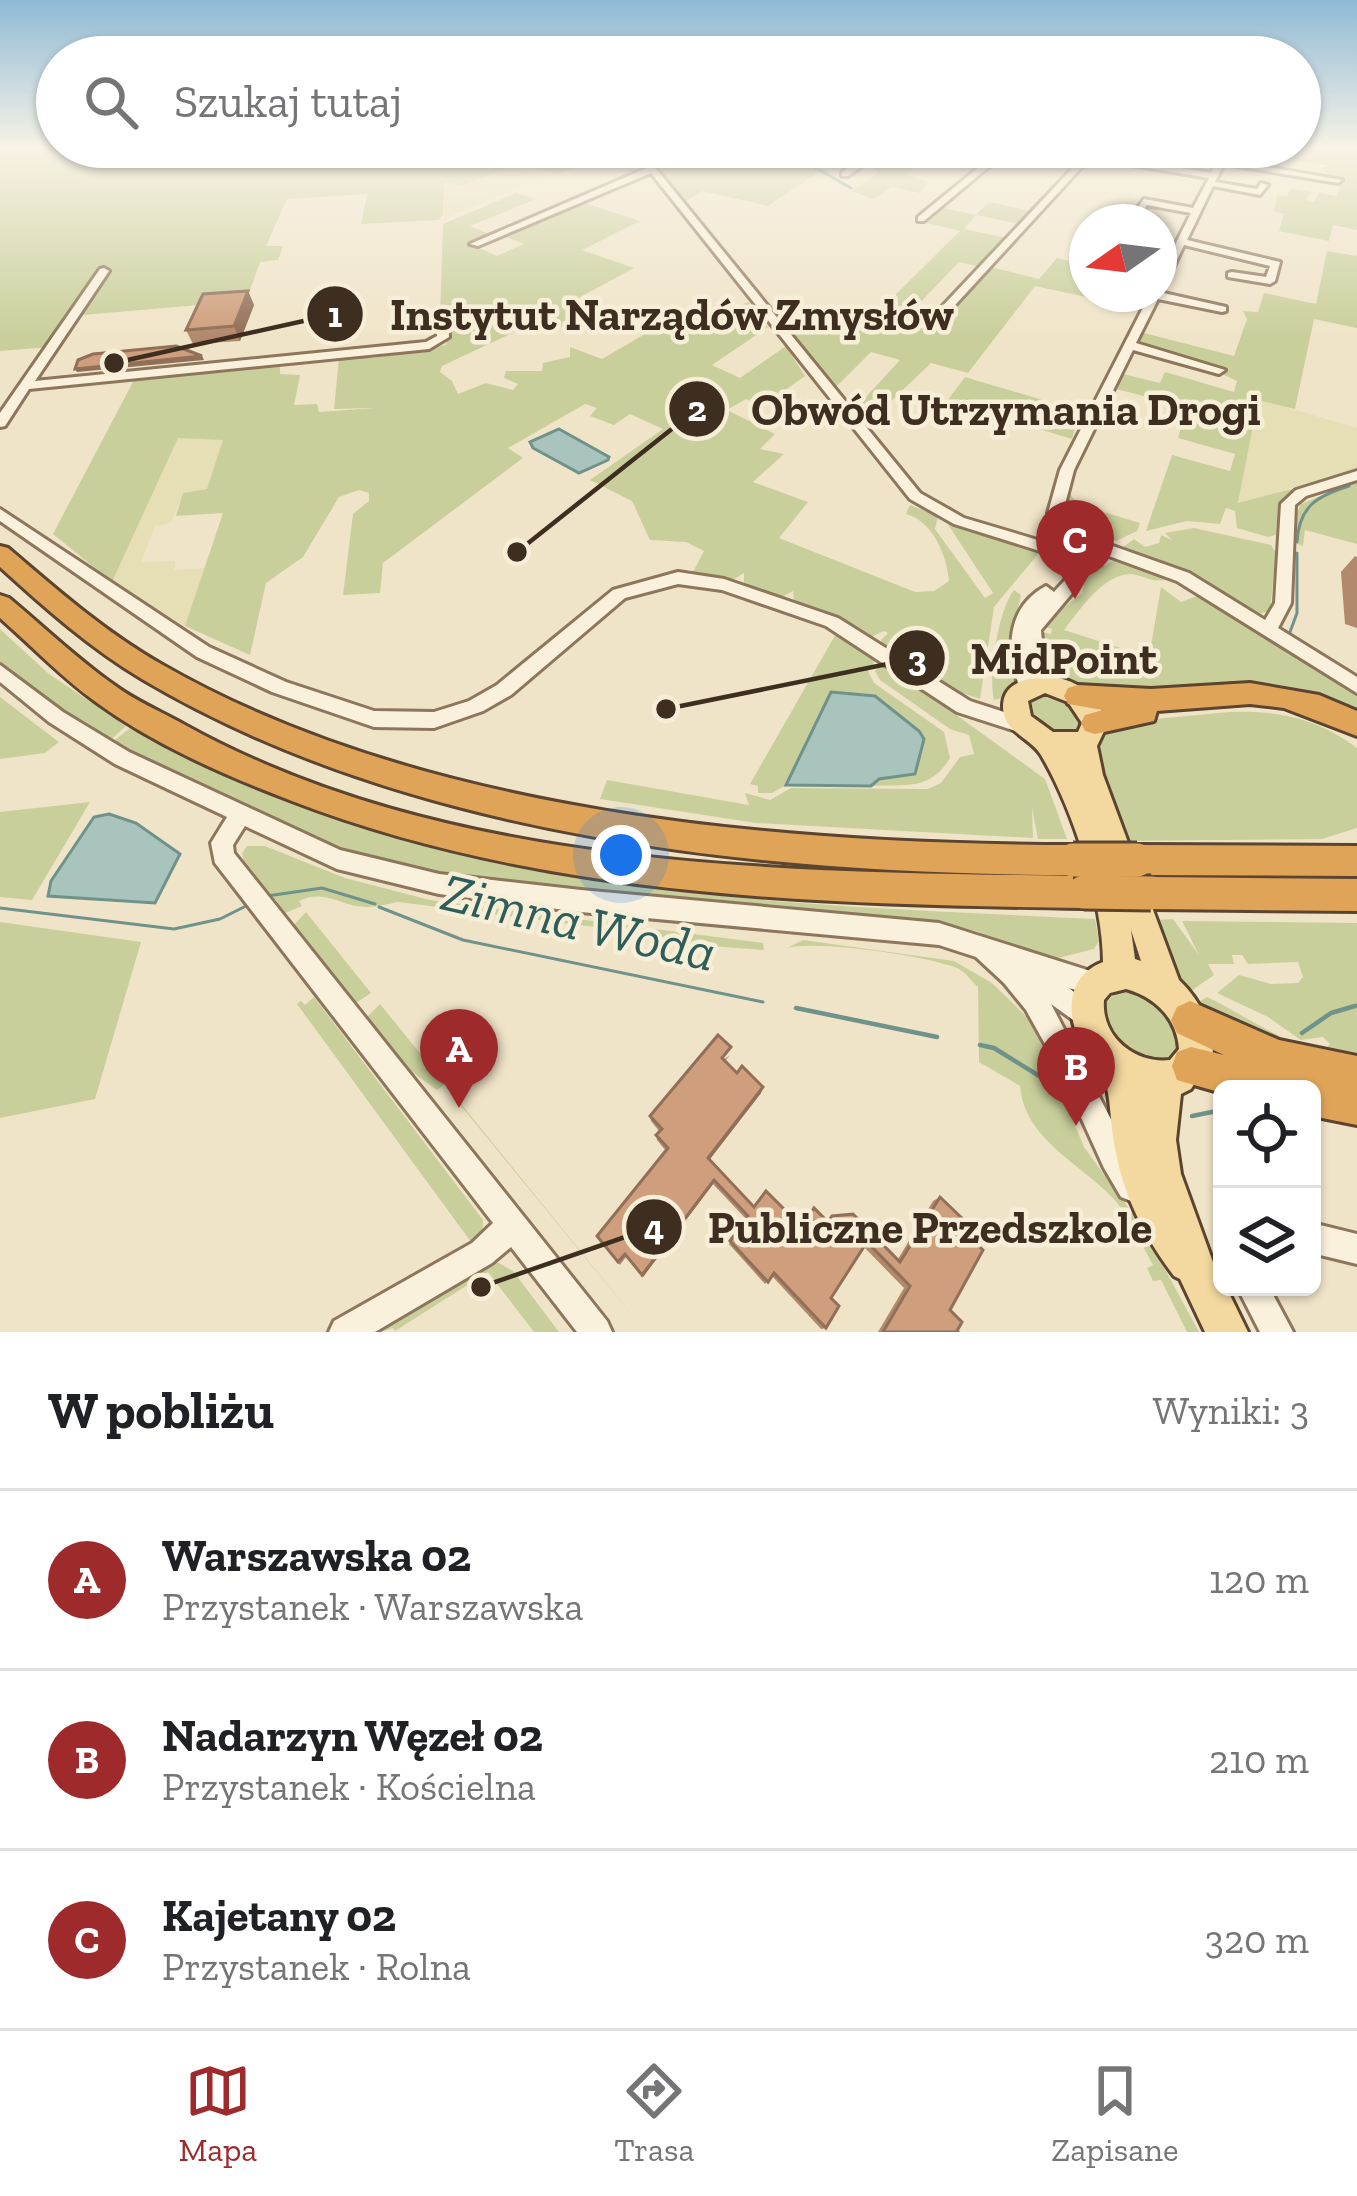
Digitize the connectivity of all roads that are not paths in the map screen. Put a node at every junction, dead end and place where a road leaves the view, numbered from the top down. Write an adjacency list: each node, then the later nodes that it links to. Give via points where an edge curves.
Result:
1 (553, 211): 9 (street)
2 (686, 211): 24 (street, via 908,489 946,516)
3 (932, 211): 7 (street)
4 (1036, 211): 16 (street)
5 (1191, 211): 6 (street)
6 (1195, 212): 8 (street)
7 (921, 220)
8 (1182, 242): 10 (street); 12 (street, via 1276,264 1270,281)
9 (476, 244)
10 (1177, 248)
11 (104, 271): 20 (street)
12 (1232, 275)
13 (1177, 297): 14 (street)
14 (1222, 309)
15 (1146, 312): 18 (street)
16 (941, 314)
17 (442, 322): 20 (street, via 443,337 429,345)
18 (1130, 345): 19 (street); 24 (street, via 1067,470 1057,507)
19 (1219, 370)
20 (26, 386): 21 (street)
21 (0, 423)
22 (1357, 475): 27 (street, via 1288,504 1283,603)
23 (0, 514): 30 (street, via 203,652 386,722 434,720 476,706 611,599 678,578 714,582 832,622 964,707)
24 (1072, 545): 27 (street, via 1183,577); 30 (street, via 1073,581 1032,629)
25 (0, 554): 39 (highway, via 51,602 158,677 271,734 410,782 726,840)
26 (0, 604): 39 (highway, via 88,682 168,731 279,783 422,830 682,876 833,887)
27 (1266, 629): 29 (street)
28 (0, 672): 35 (street, via 103,748)
29 (1357, 686)
30 (1039, 698): 31 (highway, via 1271,692); 32 (main road); 34 (main road)
31 (1357, 724)
32 (1089, 733): 33 (highway, via 1130,715 1265,706 1311,716); 34 (main road); 44 (main road, via 1094,790)
33 (1357, 741)
34 (1047, 742): 43 (main road, via 1116,920)
35 (240, 816): 41 (street, via 337,859 440,884); 53 (street, via 221,851)
36 (1357, 847): 37 (highway)
37 (1256, 860): 38 (highway); 39 (highway, bridge, via 1137,860)
38 (1357, 861)
39 (1078, 876): 40 (highway, bridge, via 1150,893)
40 (1357, 895)
41 (962, 938): 42 (street); 54 (street, via 992,956 1037,1004 1126,1181)
42 (1006, 954): 43 (street); 45 (street)
43 (1106, 978): 44 (main road, via 1142,976); 45 (main road, via 1087,999)
44 (1165, 989): 46 (main road)
45 (1087, 1018): 47 (main road)
46 (1190, 1020): 48 (main road, via 1197,1048); 49 (highway, via 1277,1059)
47 (1119, 1065): 48 (main road, via 1140,1077); 54 (main road, via 1130,1151)
48 (1179, 1073): 50 (highway); 57 (main road, via 1159,1097 1155,1146)
49 (1357, 1076)
50 (1224, 1080)
51 (1321, 1098): 52 (highway)
52 (1357, 1105)
53 (513, 1225): 59 (street, via 482,1253); 60 (street)
54 (1161, 1231): 57 (main road)
55 (1321, 1240): 56 (street)
56 (1357, 1249)
57 (1193, 1268): 61 (main road)
58 (1257, 1296): 62 (street)
59 (345, 1332)
60 (596, 1332)
61 (1227, 1332)
62 (1277, 1332)

